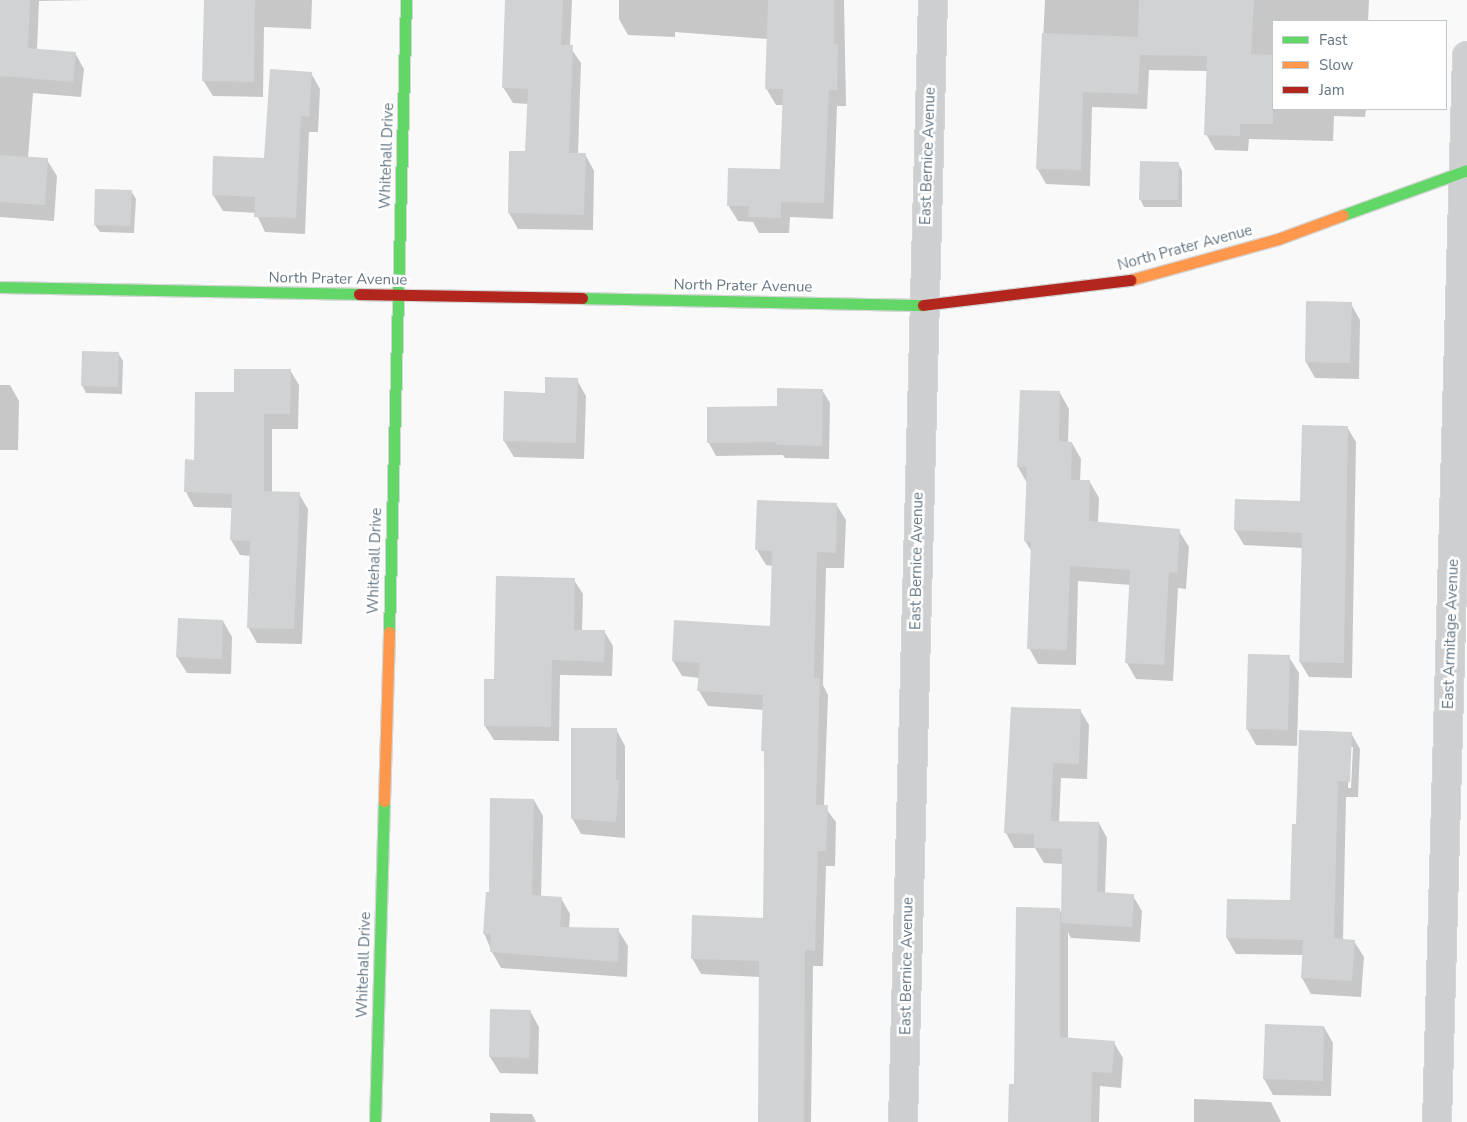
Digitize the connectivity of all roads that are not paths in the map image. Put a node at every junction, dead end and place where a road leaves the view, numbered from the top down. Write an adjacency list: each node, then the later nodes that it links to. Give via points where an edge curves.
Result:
1 (406, 0): 6 (street, Whitehall Drive)
2 (933, 0): 7 (street, East Bernice Avenue)
3 (1467, 56): 4 (street, East Armitage Avenue)
4 (1466, 171): 7 (street, North Prater Avenue, via 1278,239 1126,281); 10 (street, East Armitage Avenue)
5 (0, 287): 6 (street, North Prater Avenue)
6 (397, 295): 7 (street, North Prater Avenue); 8 (street, Whitehall Drive)
7 (924, 305): 9 (street, East Bernice Avenue)
8 (375, 1122)
9 (903, 1122)
10 (1437, 1122)

